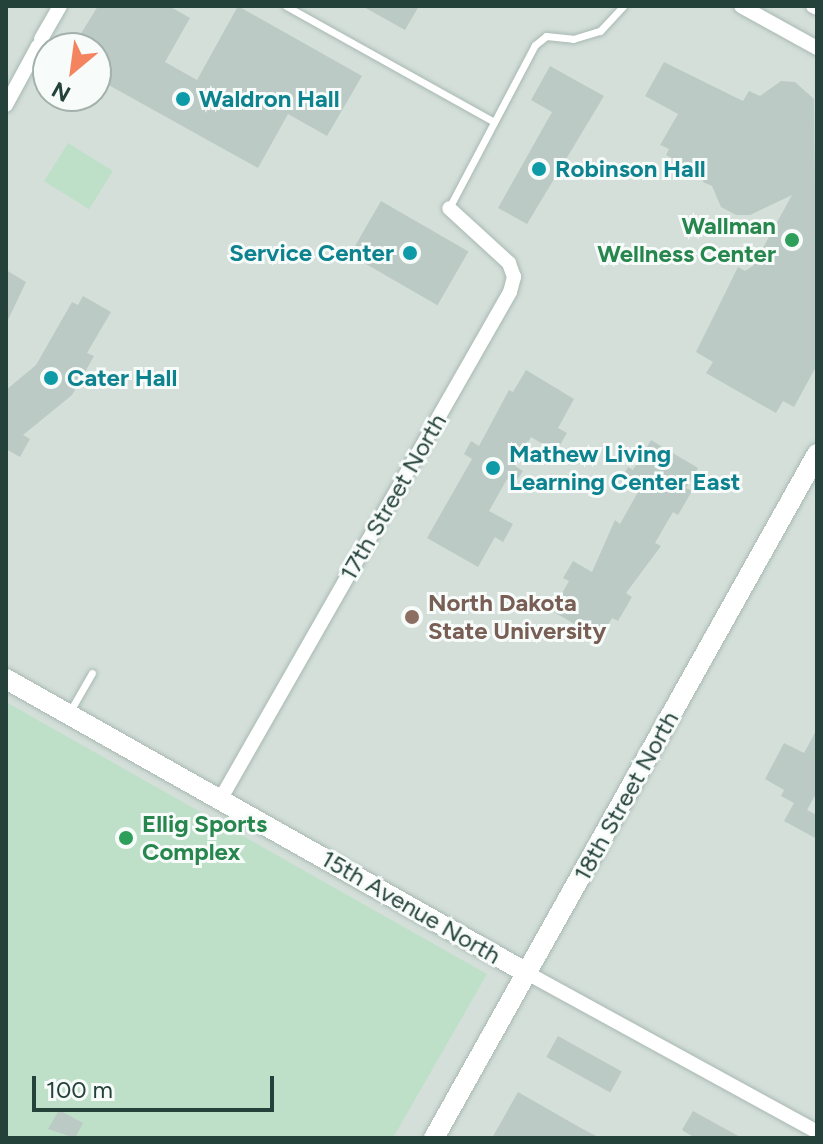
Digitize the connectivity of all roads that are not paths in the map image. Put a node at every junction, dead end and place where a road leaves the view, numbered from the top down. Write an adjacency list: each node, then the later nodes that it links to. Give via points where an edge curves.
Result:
1 (60, 6): 6 (street)
2 (286, 6): 7 (lane)
3 (623, 6): 7 (lane, via 600,31 573,39 546,36 535,45)
4 (741, 6): 5 (street)
5 (817, 48)
6 (6, 105)
7 (494, 122): 8 (lane)
8 (449, 208): 13 (street, 17th Street North, via 509,263 514,277 510,292)
9 (817, 454): 14 (street, 18th Street North)
10 (92, 673): 12 (lane)
11 (6, 679): 12 (street, 15th Avenue North)
12 (68, 715): 13 (street, 15th Avenue North)
13 (220, 800): 14 (street, 15th Avenue North)
14 (527, 973): 15 (street, 15th Avenue North); 16 (street, 18th Street North)
15 (817, 1131)
16 (434, 1138)

